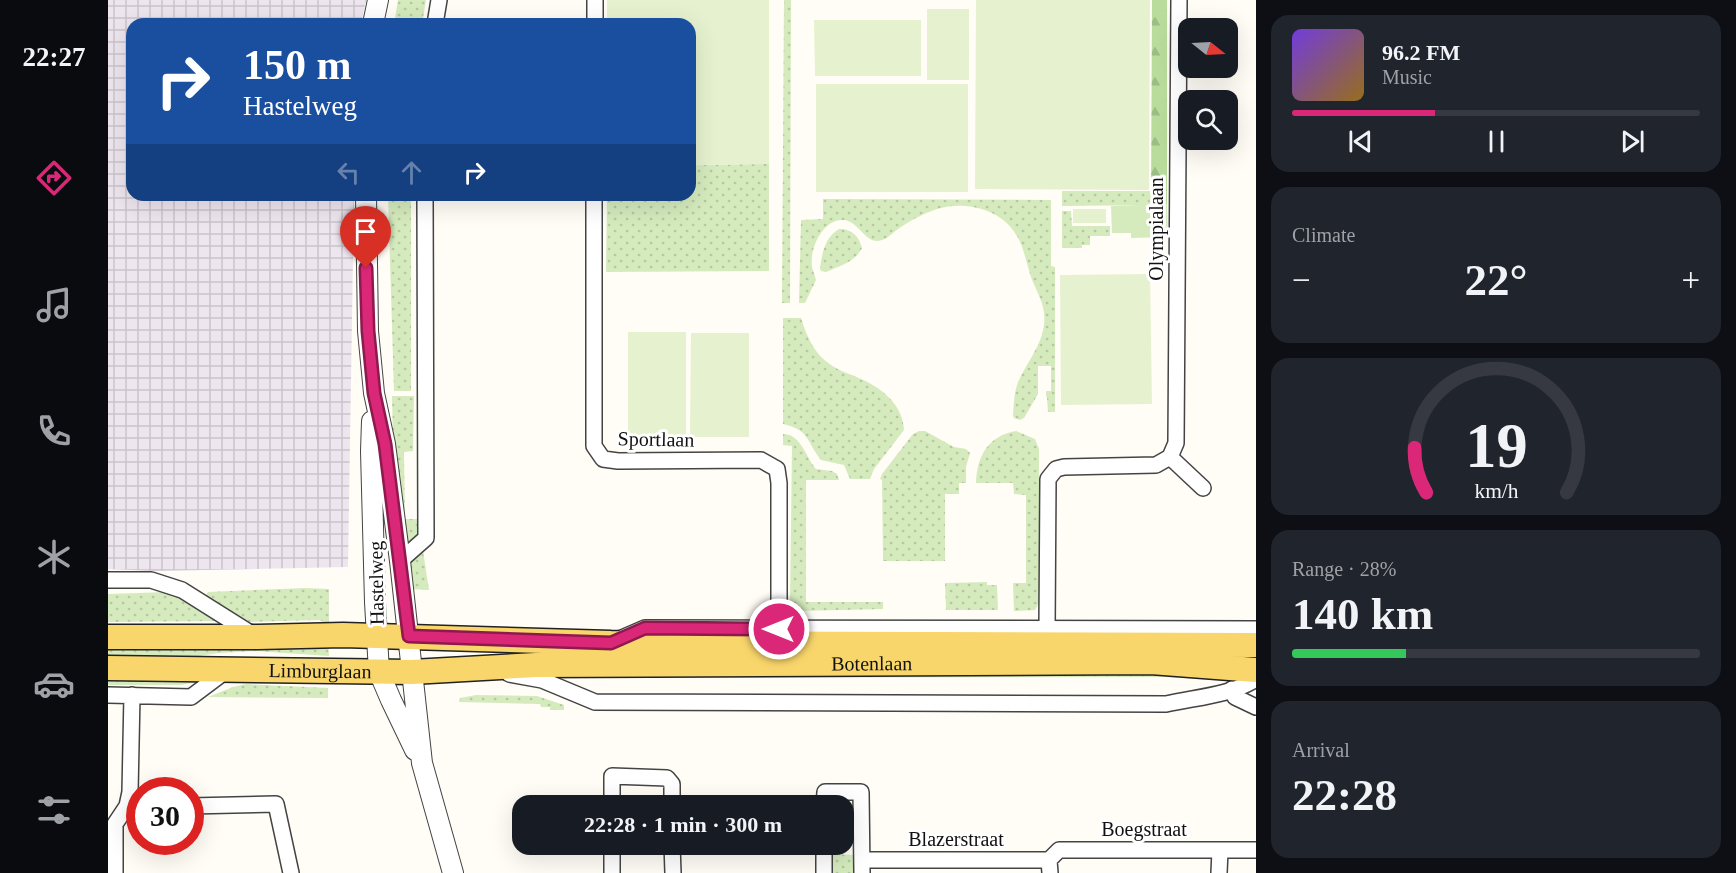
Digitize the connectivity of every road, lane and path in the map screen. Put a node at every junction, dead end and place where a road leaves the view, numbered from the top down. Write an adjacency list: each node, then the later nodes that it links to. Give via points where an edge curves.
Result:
1 (378, 0): 5 (street)
2 (439, 0): 6 (street)
3 (595, 0): 7 (street)
4 (1179, 0): 12 (street, Olympialaan, via 1176,443)
5 (374, 18)
6 (436, 18)
7 (595, 18)
8 (366, 201): 11 (street, Hastelweg, via 368,331)
9 (425, 201): 14 (street, Hastelweg, via 426,538)
10 (594, 201): 16 (street, Sportlaan, via 594,446 603,459 618,461 761,460 777,469)
11 (374, 393): 14 (street, Hastelweg, via 385,444); 19 (street, Hastelweg, via 371,451)
12 (1170, 458): 13 (street); 17 (street, via 1156,465 1064,467 1056,469 1048,479)
13 (1203, 488)
14 (400, 561): 20 (street, Hastelweg)
15 (108, 580): 22 (street, Limburglaan, via 151,580 182,590)
16 (779, 629): 17 (street, Botenlaan); 23 (street, Botenlaan, via 645,628)
17 (1047, 629): 18 (street, Botenlaan)
18 (1256, 629)
19 (377, 635): 20 (main road, Limburglaan); 22 (main road, Limburglaan); 29 (street, Hastelweg)
20 (409, 636): 23 (main road, Botenlaan); 30 (street, Hastelweg)
21 (108, 637): 22 (main road, Limburglaan)
22 (258, 637)
23 (611, 643): 24 (main road, Botenlaan)
24 (1256, 645)
25 (108, 668): 27 (main road, Limburglaan)
26 (486, 669): 28 (main road, Botenlaan, via 536,665 1151,662); 30 (main road, Botenlaan); 32 (street, Botenlaan, via 542,680 595,702 1166,704)
27 (227, 670): 29 (main road, Limburglaan); 34 (street, via 191,697)
28 (1256, 670)
29 (379, 672): 30 (main road, Limburglaan); 36 (street, Hastelweg)
30 (412, 672): 36 (street, Hastelweg)
31 (1256, 679): 32 (street, Botenlaan)
32 (1232, 689): 35 (street, via 1235,697)
33 (108, 695): 34 (street)
34 (132, 695): 37 (street)
35 (1256, 707)
36 (422, 763): 52 (street, Hastelweg)
37 (130, 777)
38 (612, 795): 39 (street, via 612,776 667,778 672,784)
39 (672, 795)
40 (825, 795): 48 (street, via 861,792)
41 (204, 806): 51 (street, via 276,804)
42 (126, 810): 50 (street, via 115,825)
43 (1220, 850): 44 (street, Boegstraat); 49 (street, Boegstraat, via 1059,850); 56 (street)
44 (1256, 850)
45 (612, 855): 53 (street)
46 (672, 855): 54 (street)
47 (824, 855): 55 (street)
48 (862, 867): 49 (street, Blazerstraat)
49 (1050, 867)
50 (115, 873)
51 (291, 873)
52 (453, 873)
53 (612, 873)
54 (673, 873)
55 (824, 873)
56 (1220, 873)

